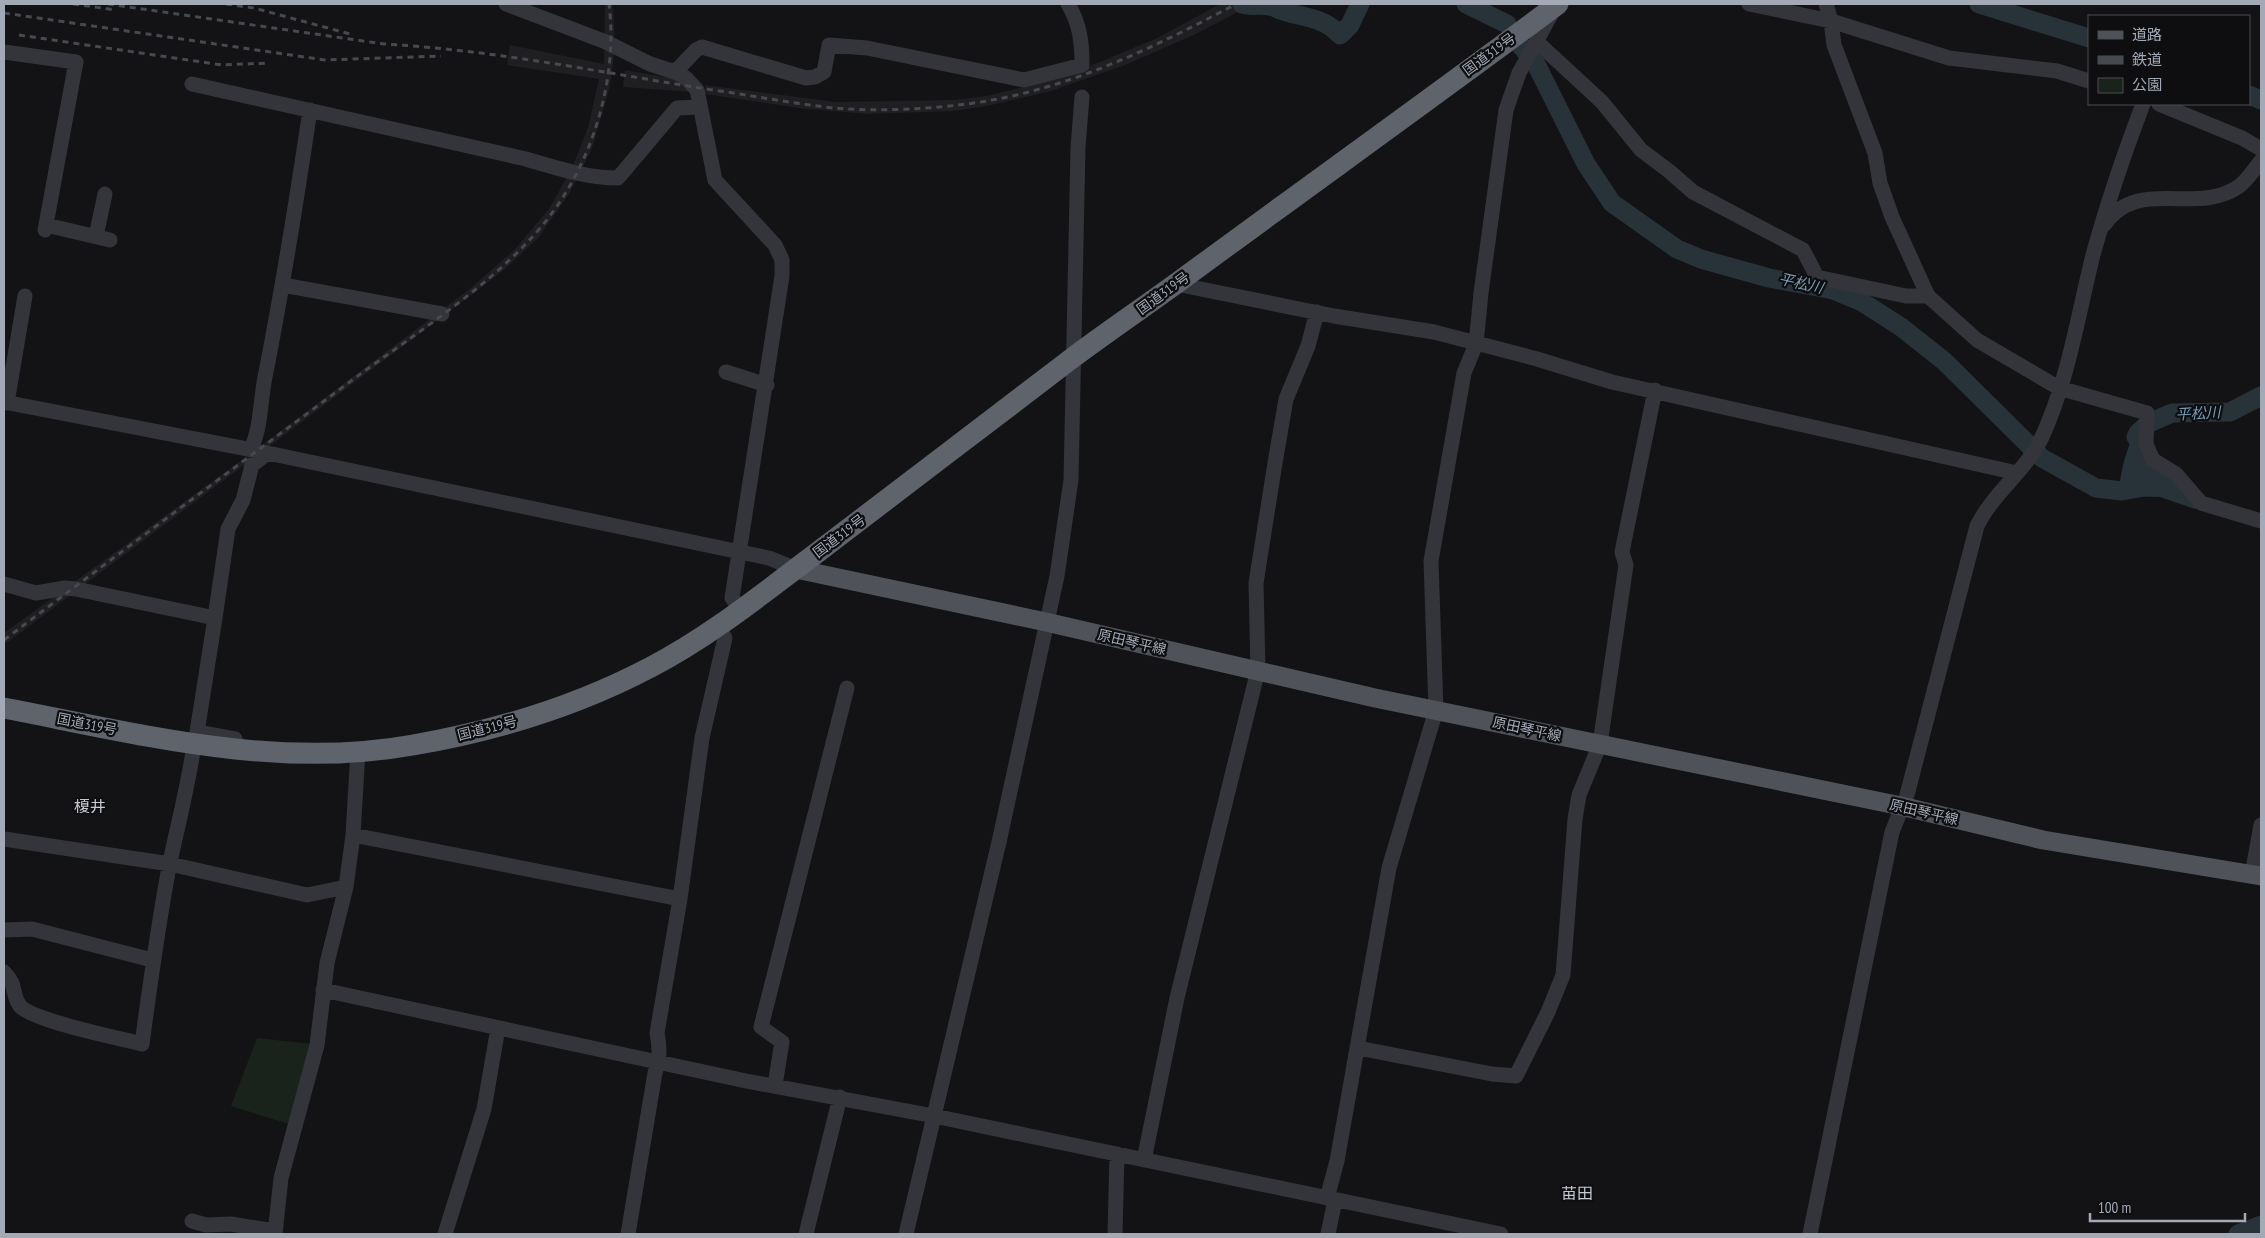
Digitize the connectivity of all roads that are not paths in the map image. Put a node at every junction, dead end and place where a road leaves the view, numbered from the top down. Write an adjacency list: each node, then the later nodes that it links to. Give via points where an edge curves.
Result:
1 (506, 4): 9 (street)
2 (1068, 4): 9 (street, via 1082,38 1082,65 1024,80 867,48 829,45 824,72 815,77 806,78 702,47)
3 (1557, 4): 7 (street); 21 (highway, 国道319号)
4 (1749, 4): 6 (street)
5 (1826, 4): 6 (street)
6 (1831, 21): 10 (street, via 1949,58 2057,71); 24 (street, via 1834,45 1875,153 1880,183)
7 (1536, 41): 24 (street, via 1602,102 1641,150 1693,192 1803,250 1816,277 1906,296); 27 (street, via 1519,73 1506,110)
8 (4, 52): 19 (street, via 76,62 45,228 103,238)
9 (675, 72): 15 (street, via 697,90)
10 (2088, 81)
11 (192, 84): 16 (street)
12 (1082, 97): 29 (street)
13 (2142, 105): 20 (street, via 2118,170)
14 (2161, 105): 17 (street)
15 (699, 107): 16 (street, via 677,108 618,178 576,174 526,159); 31 (street, via 715,180 775,245 782,260)
16 (310, 110): 22 (street)
17 (2261, 149)
18 (2261, 161): 20 (street, via 2239,186 2210,198 2134,200 2108,219)
19 (105, 194)
20 (2102, 228): 32 (street)
21 (1176, 284): 25 (street); 29 (highway, 国道319号)
22 (283, 285): 26 (street); 35 (street, via 264,378 258,434)
23 (25, 296): 28 (street)
24 (1928, 296): 32 (street, via 1977,340)
25 (1317, 312): 27 (street, via 1434,332); 46 (street, via 1308,346 1286,399 1275,463 1256,583)
26 (442, 314)
27 (1476, 344): 33 (street, via 1612,382); 49 (street, via 1464,373 1431,561)
28 (9, 356): 34 (street)
29 (1073, 357): 40 (highway, 国道319号); 44 (street, via 1071,480 1057,576)
30 (726, 372): 31 (street)
31 (767, 385): 39 (street)
32 (2059, 388): 37 (street, via 2042,437); 38 (street, via 2147,413 2146,444 2153,460 2176,474 2201,503)
33 (1655, 390): 37 (street); 50 (street, via 1622,552 1626,565)
34 (6, 402): 35 (street)
35 (250, 449): 36 (street)
36 (268, 453): 39 (street); 43 (street, via 252,465 243,500 228,528)
37 (2016, 473): 54 (street, via 1986,508 1977,526 1912,776)
38 (2261, 522)
39 (740, 552): 40 (street, via 769,558); 42 (street, via 732,598)
40 (796, 569): 42 (highway, 国道319号); 44 (main road, 原田琴平線)
41 (4, 584): 43 (street, via 36,593 76,589)
42 (741, 609): 45 (highway, 国道319号)
43 (216, 618): 51 (street, via 197,732 235,739)
44 (1046, 622): 46 (main road, 原田琴平線); 71 (street, via 999,842)
45 (718, 625): 53 (highway, 国道319号, via 655,665 542,713 484,730 413,745); 61 (street, via 724,638 702,738)
46 (1258, 670): 49 (main road, 原田琴平線); 73 (street, via 1177,998)
47 (847, 688): 69 (street, via 761,1027 782,1042)
48 (4, 708): 51 (highway, 国道319号)
49 (1436, 710): 50 (main road, 原田琴平線); 67 (street, via 1388,868)
50 (1600, 744): 54 (main road, 原田琴平線); 67 (street, via 1579,795 1574,819 1563,975 1516,1076)
51 (238, 751): 53 (highway, 国道319号, via 284,754)
52 (193, 752): 58 (street)
53 (358, 752): 56 (street)
54 (1901, 806): 59 (main road, 原田琴平線, via 2043,840); 84 (street, via 1892,832)
55 (2261, 825): 59 (street)
56 (353, 835): 60 (street); 61 (street)
57 (4, 839): 58 (street)
58 (170, 864): 60 (street, via 307,895); 63 (street)
59 (2257, 875)
60 (346, 887): 65 (street)
61 (680, 899): 68 (street, via 657,1033 661,1048)
62 (4, 930): 63 (street, via 32,929)
63 (152, 960): 64 (street, via 142,1044 50,1021 21,1007 12,980)
64 (4, 972)
65 (323, 990): 66 (street); 76 (street, via 317,1045 281,1178)
66 (498, 1028): 68 (street); 77 (street, via 484,1109)
67 (1358, 1048): 74 (street)
68 (659, 1062): 69 (street); 78 (street)
69 (775, 1085): 70 (street)
70 (840, 1097): 71 (street); 79 (street)
71 (934, 1116): 72 (street); 80 (street)
72 (1117, 1154): 73 (street); 81 (street)
73 (1144, 1160): 74 (street)
74 (1331, 1199): 82 (street); 83 (street)
75 (197, 1226): 76 (street, via 237,1220)
76 (275, 1233)
77 (445, 1234)
78 (628, 1234)
79 (806, 1234)
80 (906, 1234)
81 (1115, 1234)
82 (1328, 1234)
83 (1501, 1234)
84 (1810, 1234)

